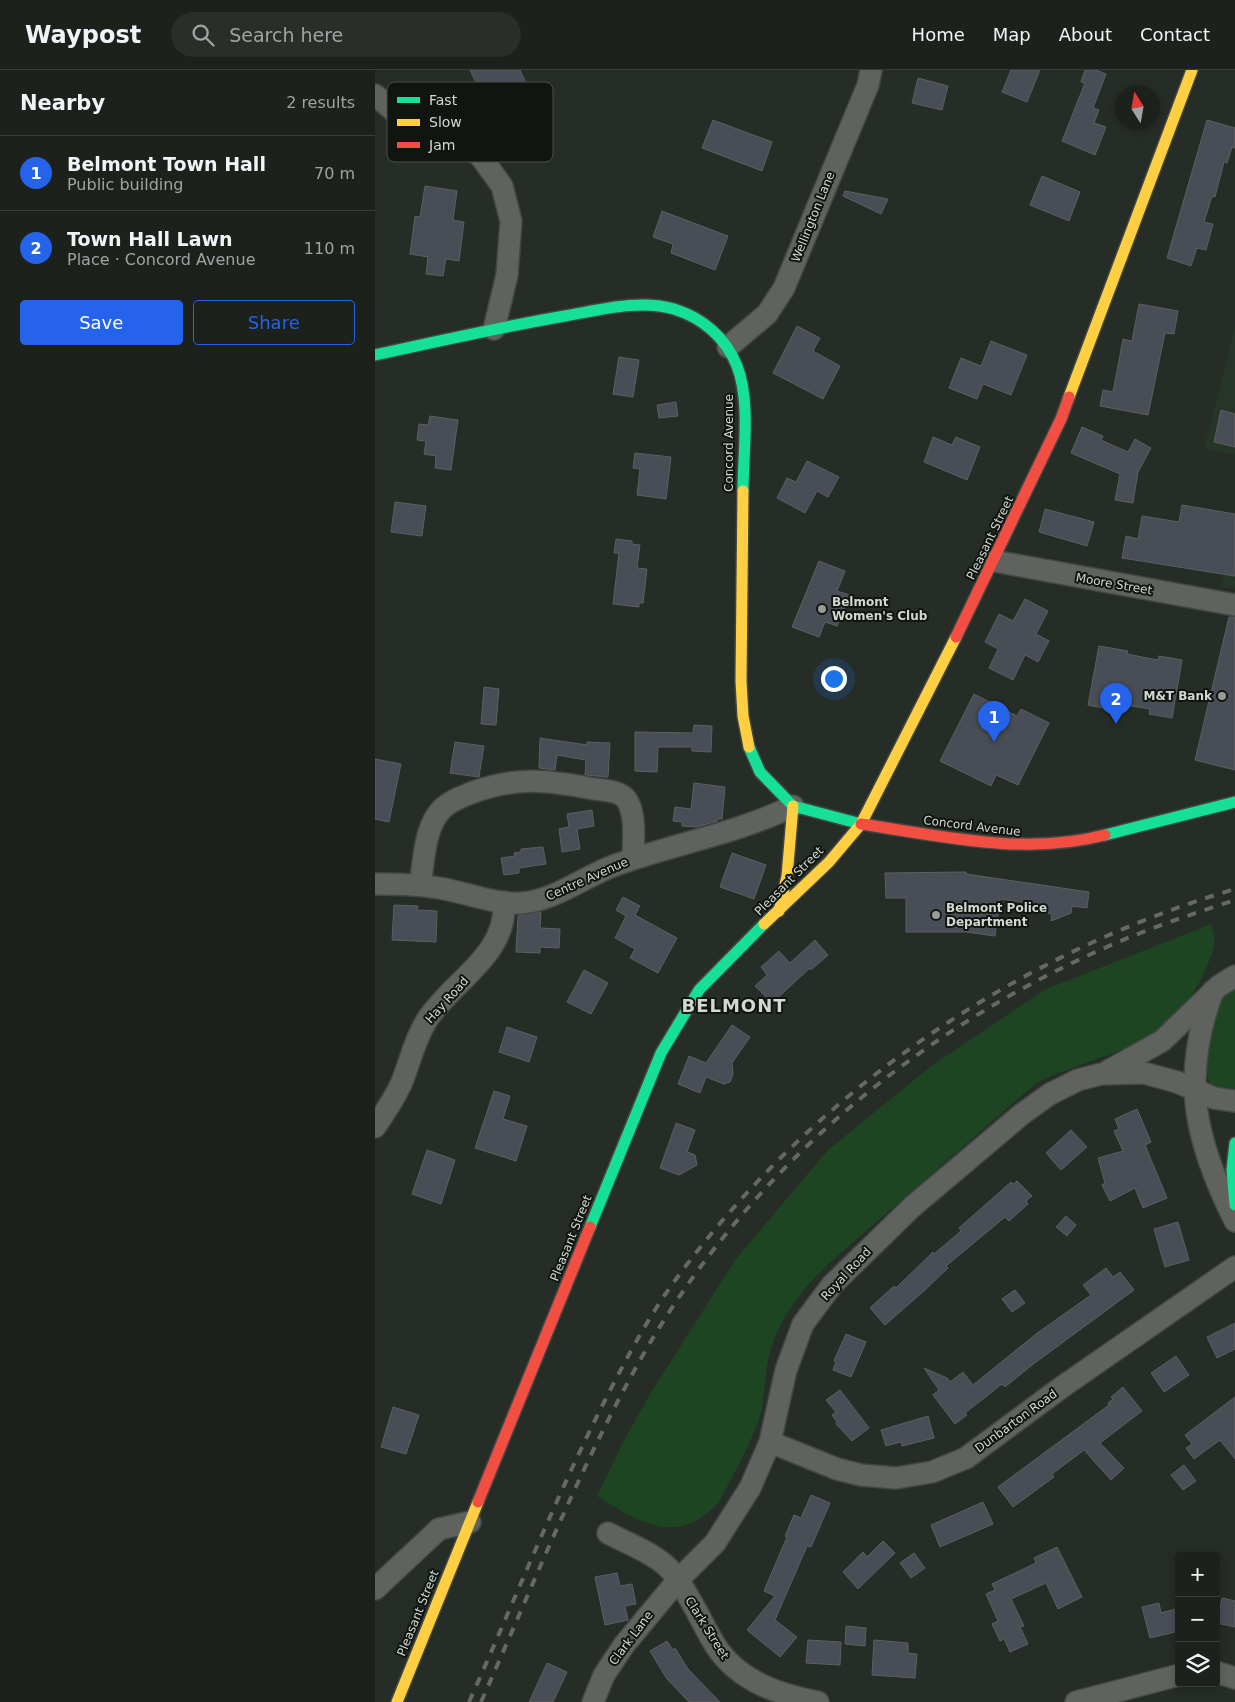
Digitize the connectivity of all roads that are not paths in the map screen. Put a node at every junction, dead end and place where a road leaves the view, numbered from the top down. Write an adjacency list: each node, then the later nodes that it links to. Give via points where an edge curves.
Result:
1 (871, 70): 7 (street, Wellington Lane, via 784,288 767,314)
2 (1192, 70): 9 (main road, Pleasant Street, via 1061,419)
3 (375, 95): 4 (street)
4 (387, 105)
5 (484, 162): 6 (street, via 501,186 511,221 507,276)
6 (494, 329): 7 (main road, Concord Avenue, via 613,308 662,307 702,322); 8 (main road, Concord Avenue)
7 (728, 348): 12 (main road, Concord Avenue, via 739,368 744,397 741,681 745,730 759,772)
8 (375, 355)
9 (994, 561): 10 (street, Moore Street); 13 (main road, Pleasant Street)
10 (1235, 605)
11 (1235, 802): 13 (main road, Concord Avenue, via 1095,838 1047,845 995,844)
12 (793, 806): 13 (main road, Concord Avenue); 14 (street, Centre Avenue, via 707,838); 18 (main road, via 787,876)
13 (861, 824): 18 (main road, Pleasant Street, via 829,862)
14 (633, 859): 16 (street, via 632,818 624,796 562,783 512,781 467,795 443,808 430,831); 17 (street, Centre Avenue, via 547,898)
15 (375, 884): 16 (street, Centre Avenue)
16 (420, 885): 17 (street, Centre Avenue)
17 (504, 902): 24 (street, Hay Road, via 505,915 491,950 428,1019 400,1085)
18 (779, 911): 30 (main road, Pleasant Street, via 699,990 661,1053)
19 (1235, 976): 20 (street, Royal Road)
20 (1213, 991): 21 (street, Royal Road, via 1175,1032); 22 (street, via 1199,1035)
21 (1101, 1074): 22 (street, Royal Road, via 1144,1073); 29 (street, Royal Road, via 1064,1086 1021,1114 912,1207 832,1285 803,1324 786,1370)
22 (1195, 1091): 23 (street, Royal Road); 27 (street, via 1204,1151)
23 (1235, 1101)
24 (375, 1127)
25 (1235, 1143): 26 (main road, via 1232,1170)
26 (1235, 1204)
27 (1235, 1221)
28 (1235, 1267): 29 (street, Dunbarton Road, via 966,1458 932,1472 896,1478 861,1475 837,1469)
29 (770, 1442): 32 (street, Royal Road, via 750,1488 724,1531)
30 (470, 1522): 33 (street, via 435,1532); 38 (main road, Pleasant Street)
31 (608, 1533): 32 (street, Clark Street, via 655,1559)
32 (678, 1580): 39 (street, Clark Lane, via 624,1645); 40 (street, Clark Street, via 731,1666 753,1682)
33 (375, 1589)
34 (1220, 1673): 36 (street)
35 (1175, 1676): 37 (street)
36 (1235, 1678)
37 (1107, 1697): 41 (street)
38 (397, 1702)
39 (593, 1702)
40 (818, 1702)
41 (1076, 1702)

